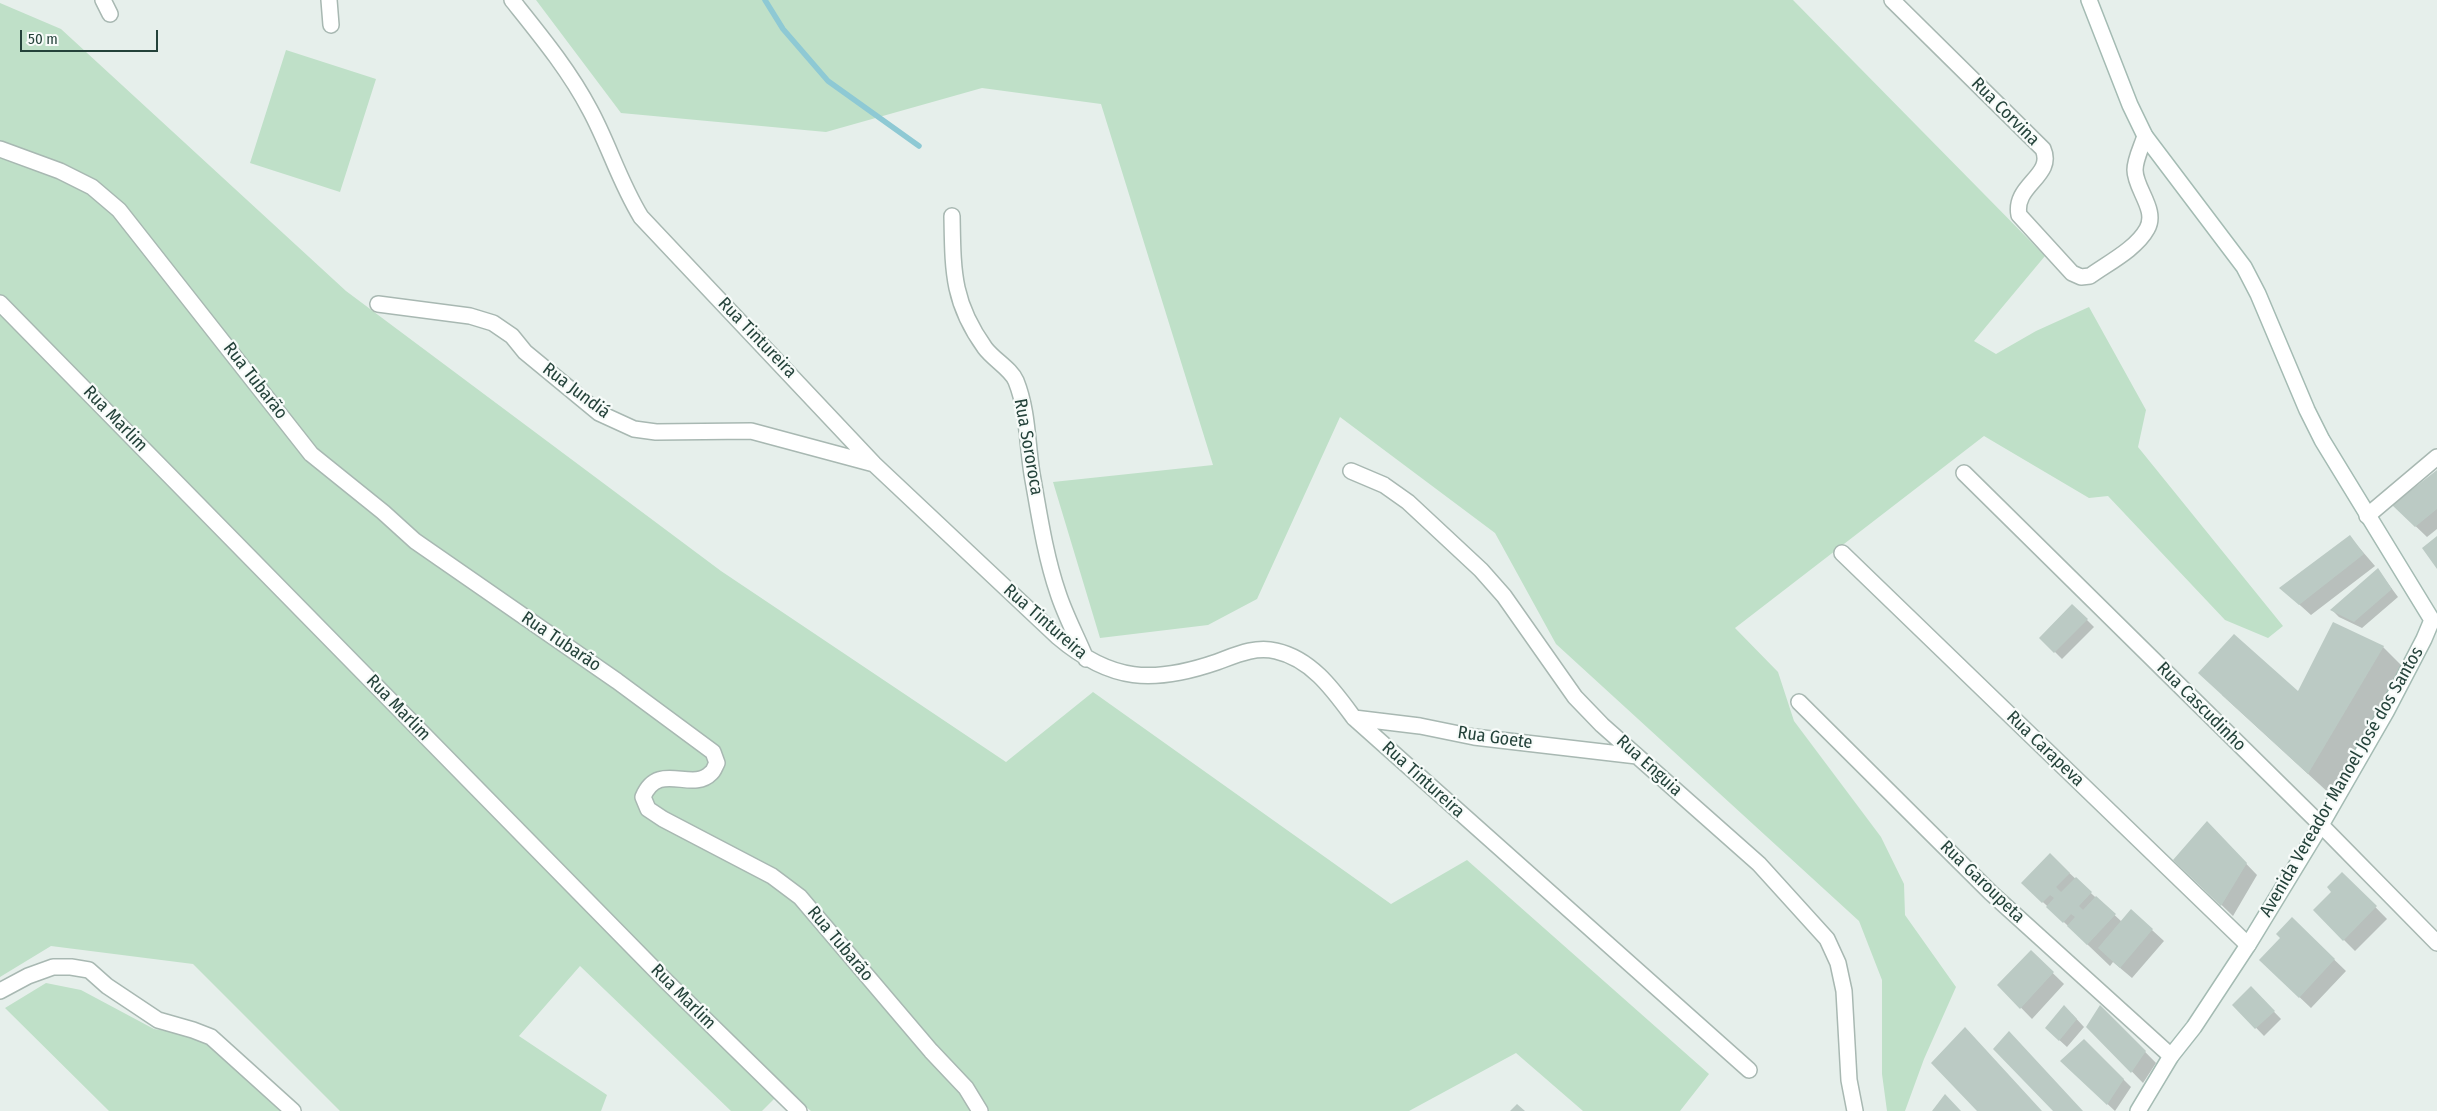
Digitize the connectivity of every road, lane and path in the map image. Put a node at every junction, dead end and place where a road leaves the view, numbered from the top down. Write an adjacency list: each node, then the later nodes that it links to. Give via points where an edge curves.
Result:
1 (103, 0): 6 (street)
2 (329, 0): 7 (street)
3 (512, 0): 14 (street, Rua Tintureira, via 558,57 591,110 625,191 641,217)
4 (1892, 0): 8 (street, Rua Corvina, via 2043,149 2047,158 2044,167 2020,196 2019,215 2072,273 2090,276 2138,240 2147,229 2149,213 2135,169)
5 (2089, 0): 8 (street, Avenida Vereador Manoel José dos Santos)
6 (110, 14)
7 (331, 24)
8 (2145, 136): 17 (street, Avenida Vereador Manoel José dos Santos, via 2244,267 2307,410)
9 (0, 149): 32 (street, Rua Tubarão, via 60,171 92,187 119,210 311,454 415,541 713,752 717,763 711,774 698,779 654,781 643,797 648,808 772,876 800,897 966,1088)
10 (952, 216): 20 (street, Rua Sororoca, via 953,270 959,301 970,326 987,351 1015,379 1027,425 1032,473 1049,561 1058,594)
11 (0, 303): 31 (street, Rua Marlim, via 666,981)
12 (378, 304): 14 (street, Rua Jundiá, via 470,316 493,324 512,336 525,352 599,414 634,429 656,432 751,431)
13 (2437, 457): 17 (street)
14 (874, 464): 20 (street, Rua Tintureira, via 1058,637)
15 (1351, 471): 23 (street, Rua Enguia, via 1384,485 1408,502 1481,570 1504,596 1575,697)
16 (1964, 473): 24 (street, Rua Cascudinho)
17 (2367, 516): 19 (street, Avenida Vereador Manoel José dos Santos)
18 (1842, 553): 26 (street, Rua Carapeva)
19 (2434, 624): 24 (street, Avenida Vereador Manoel José dos Santos)
20 (1087, 660): 22 (street, Rua Tintureira, via 1136,675 1166,676 1250,650 1276,650 1304,664 1326,681)
21 (1799, 702): 28 (street, Rua Garoupeta, via 1991,893)
22 (1354, 718): 23 (street, Rua Goete, via 1474,737); 29 (street, Rua Tintureira)
23 (1637, 756): 33 (street, Rua Enguia, via 1759,864 1827,939 1838,963 1844,992 1849,1080)
24 (2320, 825): 25 (street, Rua Cascudinho); 26 (street, Avenida Vereador Manoel José dos Santos)
25 (2437, 943)
26 (2248, 945): 28 (street, Avenida Vereador Manoel José dos Santos)
27 (0, 991): 30 (street, via 28,976 53,968 90,970 107,986 158,1020 211,1037)
28 (2171, 1056): 34 (street, Avenida Vereador Manoel José dos Santos)
29 (1749, 1070)
30 (292, 1111)
31 (800, 1111)
32 (980, 1111)
33 (1855, 1111)
34 (2138, 1111)

